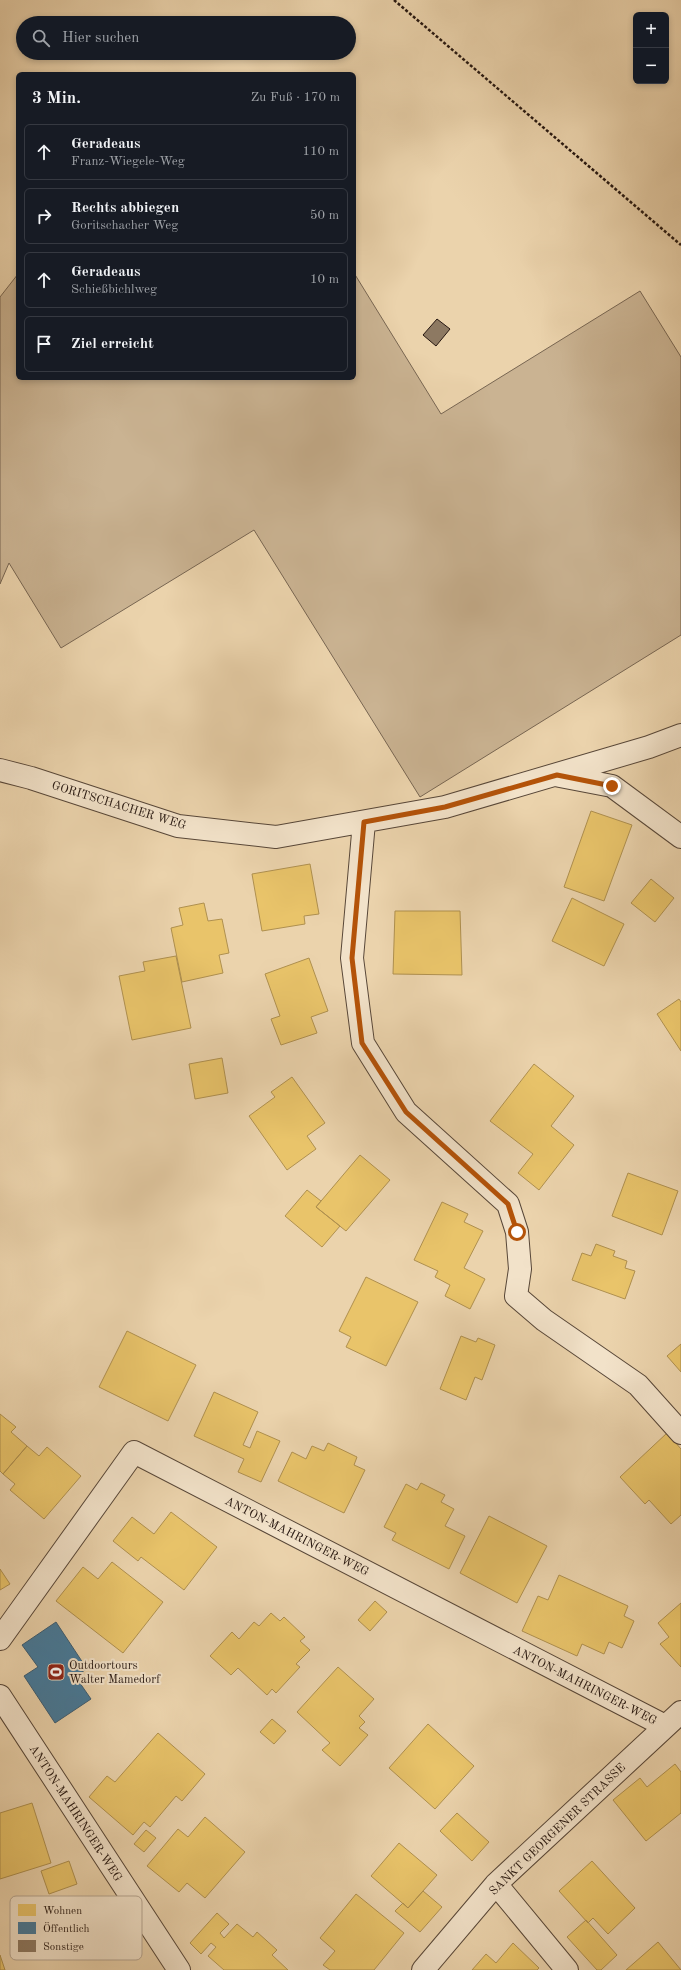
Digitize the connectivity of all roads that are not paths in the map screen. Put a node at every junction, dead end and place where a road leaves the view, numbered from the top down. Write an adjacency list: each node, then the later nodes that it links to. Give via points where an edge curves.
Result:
1 (681, 735): 3 (street, GORITSCHACHER WEG, via 649,748)
2 (0, 770): 4 (street, GORITSCHACHER WEG, via 178,826 276,837)
3 (557, 775): 4 (street, GORITSCHACHER WEG, via 445,807); 5 (street, via 612,786)
4 (364, 822): 6 (street, via 352,958 362,1043 406,1112 508,1204 517,1232 520,1269 516,1296 544,1320 638,1385)
5 (681, 837)
6 (681, 1433)
7 (0, 1639): 10 (street, ANTON-MAHRINGER-WEG, via 134,1452)
8 (0, 1696): 12 (street, ANTON-MAHRINGER-WEG)
9 (681, 1712): 10 (street, SANKT GEORGENER STRASSE)
10 (665, 1726): 11 (street, SANKT GEORGENER STRASSE)
11 (496, 1884): 15 (street, SANKT GEORGENER STRASSE); 16 (street)
12 (131, 1896)
13 (142, 1913): 14 (street, ANTON-MAHRINGER-WEG)
14 (179, 1970)
15 (423, 1970)
16 (567, 1970)

